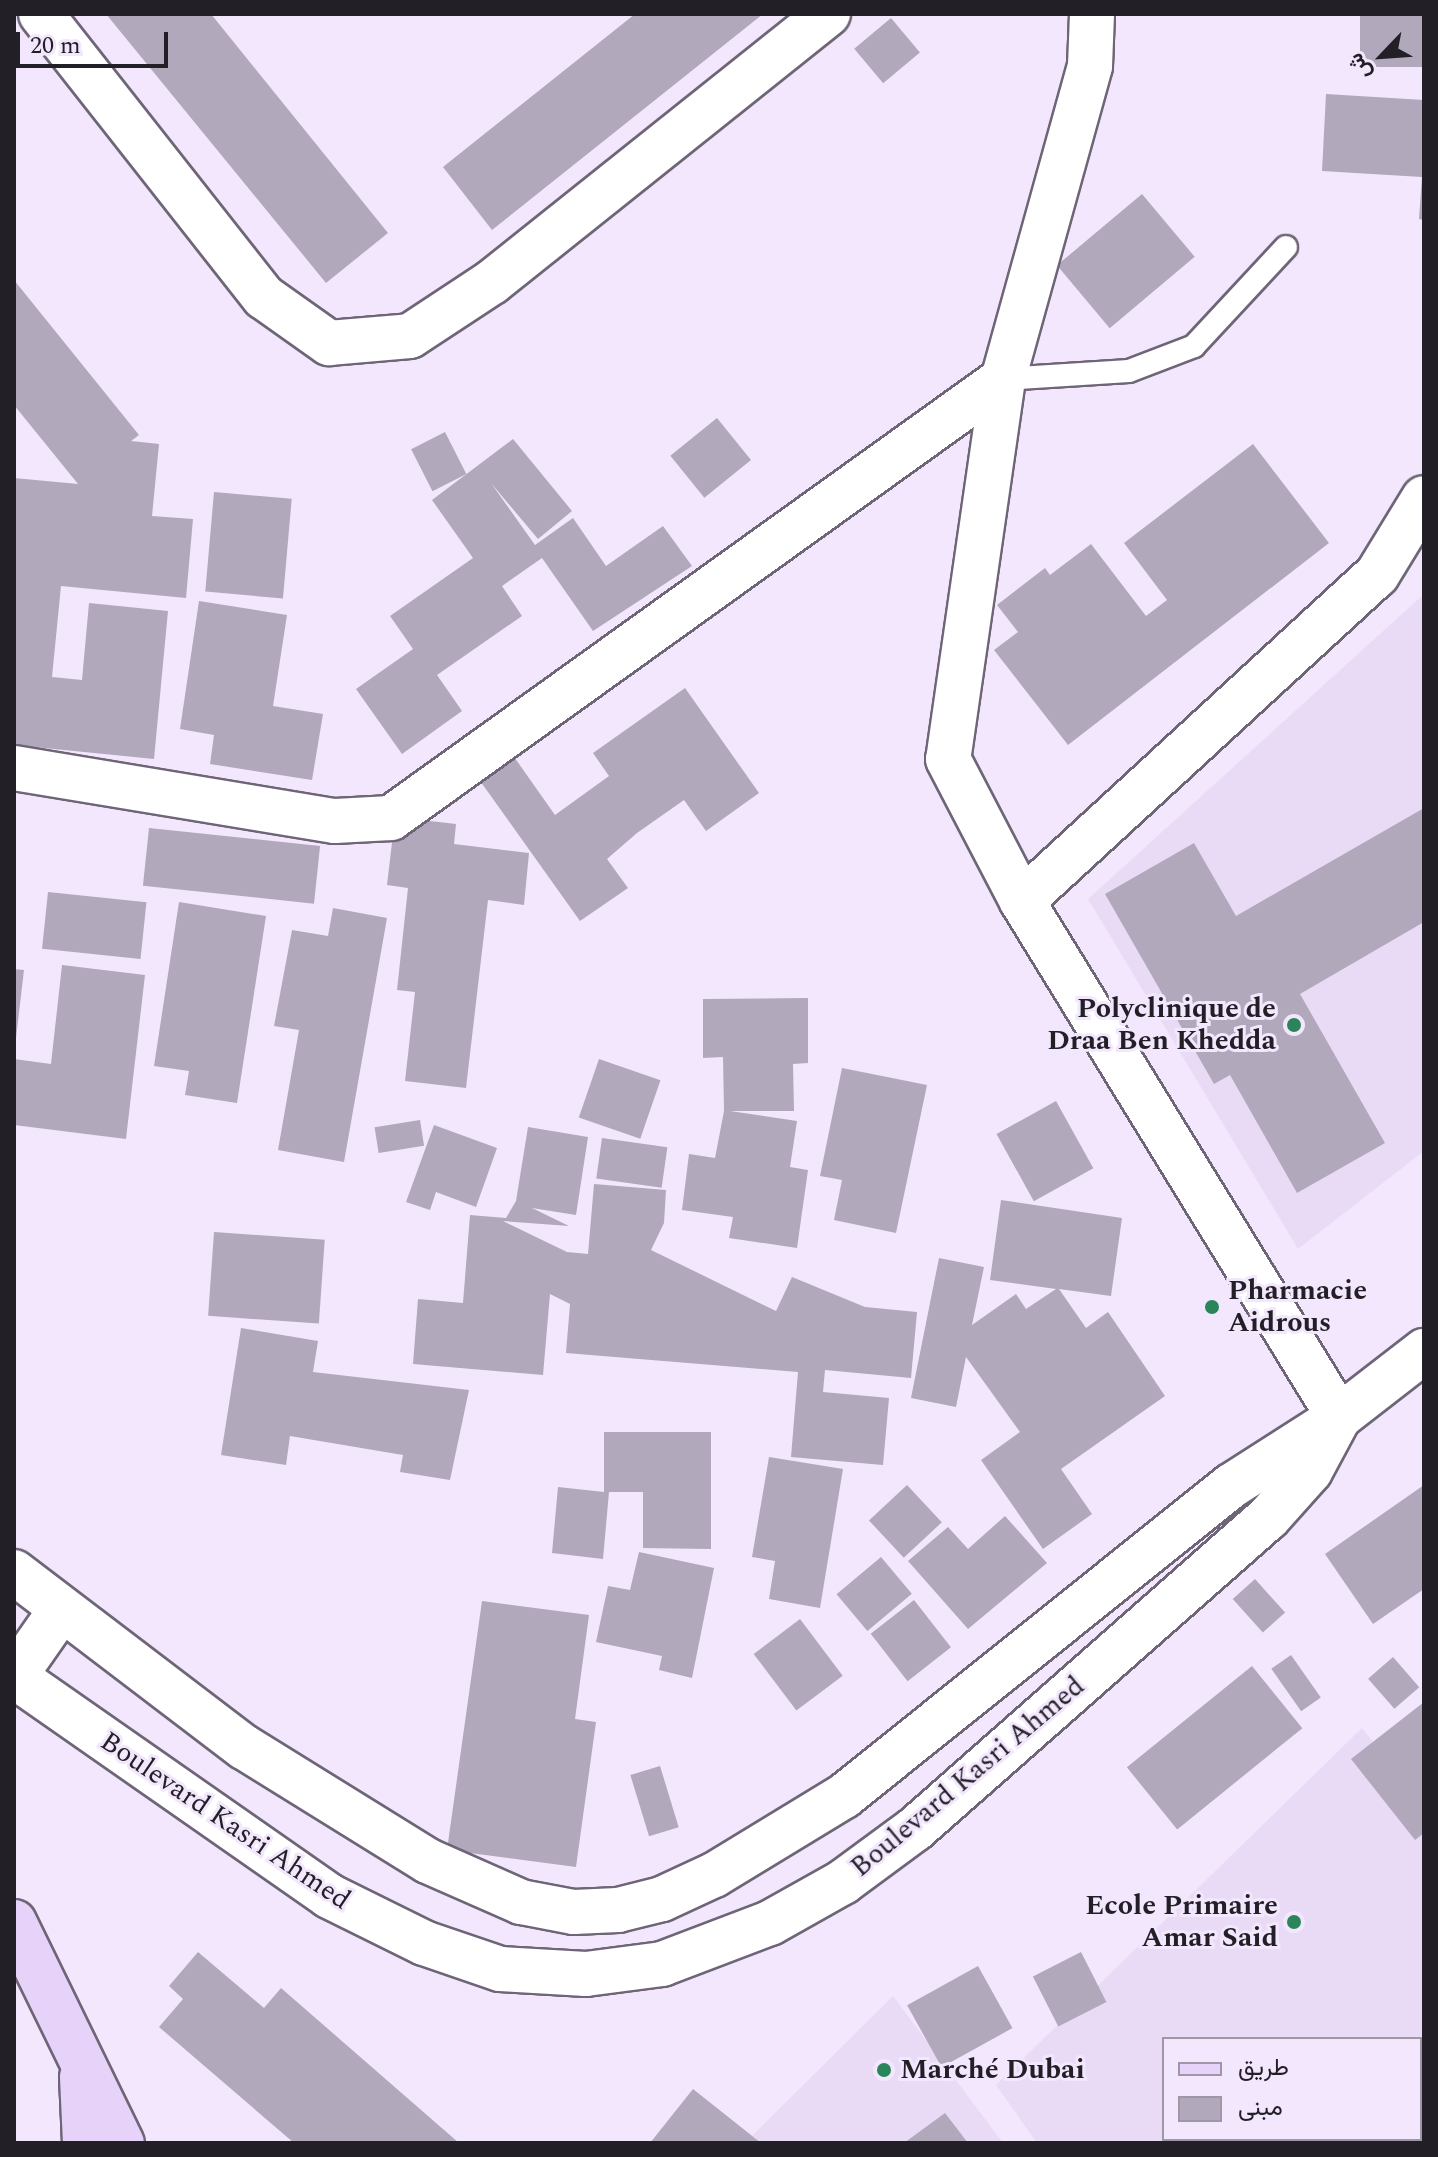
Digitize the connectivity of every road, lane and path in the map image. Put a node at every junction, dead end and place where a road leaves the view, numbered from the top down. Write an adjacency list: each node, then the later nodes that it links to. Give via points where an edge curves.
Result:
1 (41, 14): 2 (street, via 264,297 329,343 410,336 492,282)
2 (828, 14)
3 (1092, 14): 5 (street, via 1090,66)
4 (1286, 247): 5 (lane, via 1194,346 1129,371)
5 (1003, 379): 7 (street, via 391,818 335,821); 8 (street, via 948,759)
6 (1424, 498): 8 (street, via 1377,575)
7 (14, 768)
8 (1022, 901): 10 (street)
9 (1424, 1351): 10 (street, Boulevard Kasri Ahmed)
10 (1339, 1417): 12 (street, Boulevard Kasri Ahmed, via 1231,1486 844,1796 714,1875 662,1899 618,1910 574,1912 521,1902 428,1861 244,1747); 13 (street, Boulevard Kasri Ahmed, via 1310,1471 1268,1518 915,1829 843,1882 770,1923 662,1964 586,1974 500,1969 424,1943 329,1896)
11 (14, 1572): 12 (street, Boulevard Kasri Ahmed)
12 (60, 1611): 13 (street)
13 (14, 1676)
14 (14, 1922): 15 (main road)
15 (79, 2054): 16 (main road); 17 (main road)
16 (85, 2143)
17 (122, 2143)

